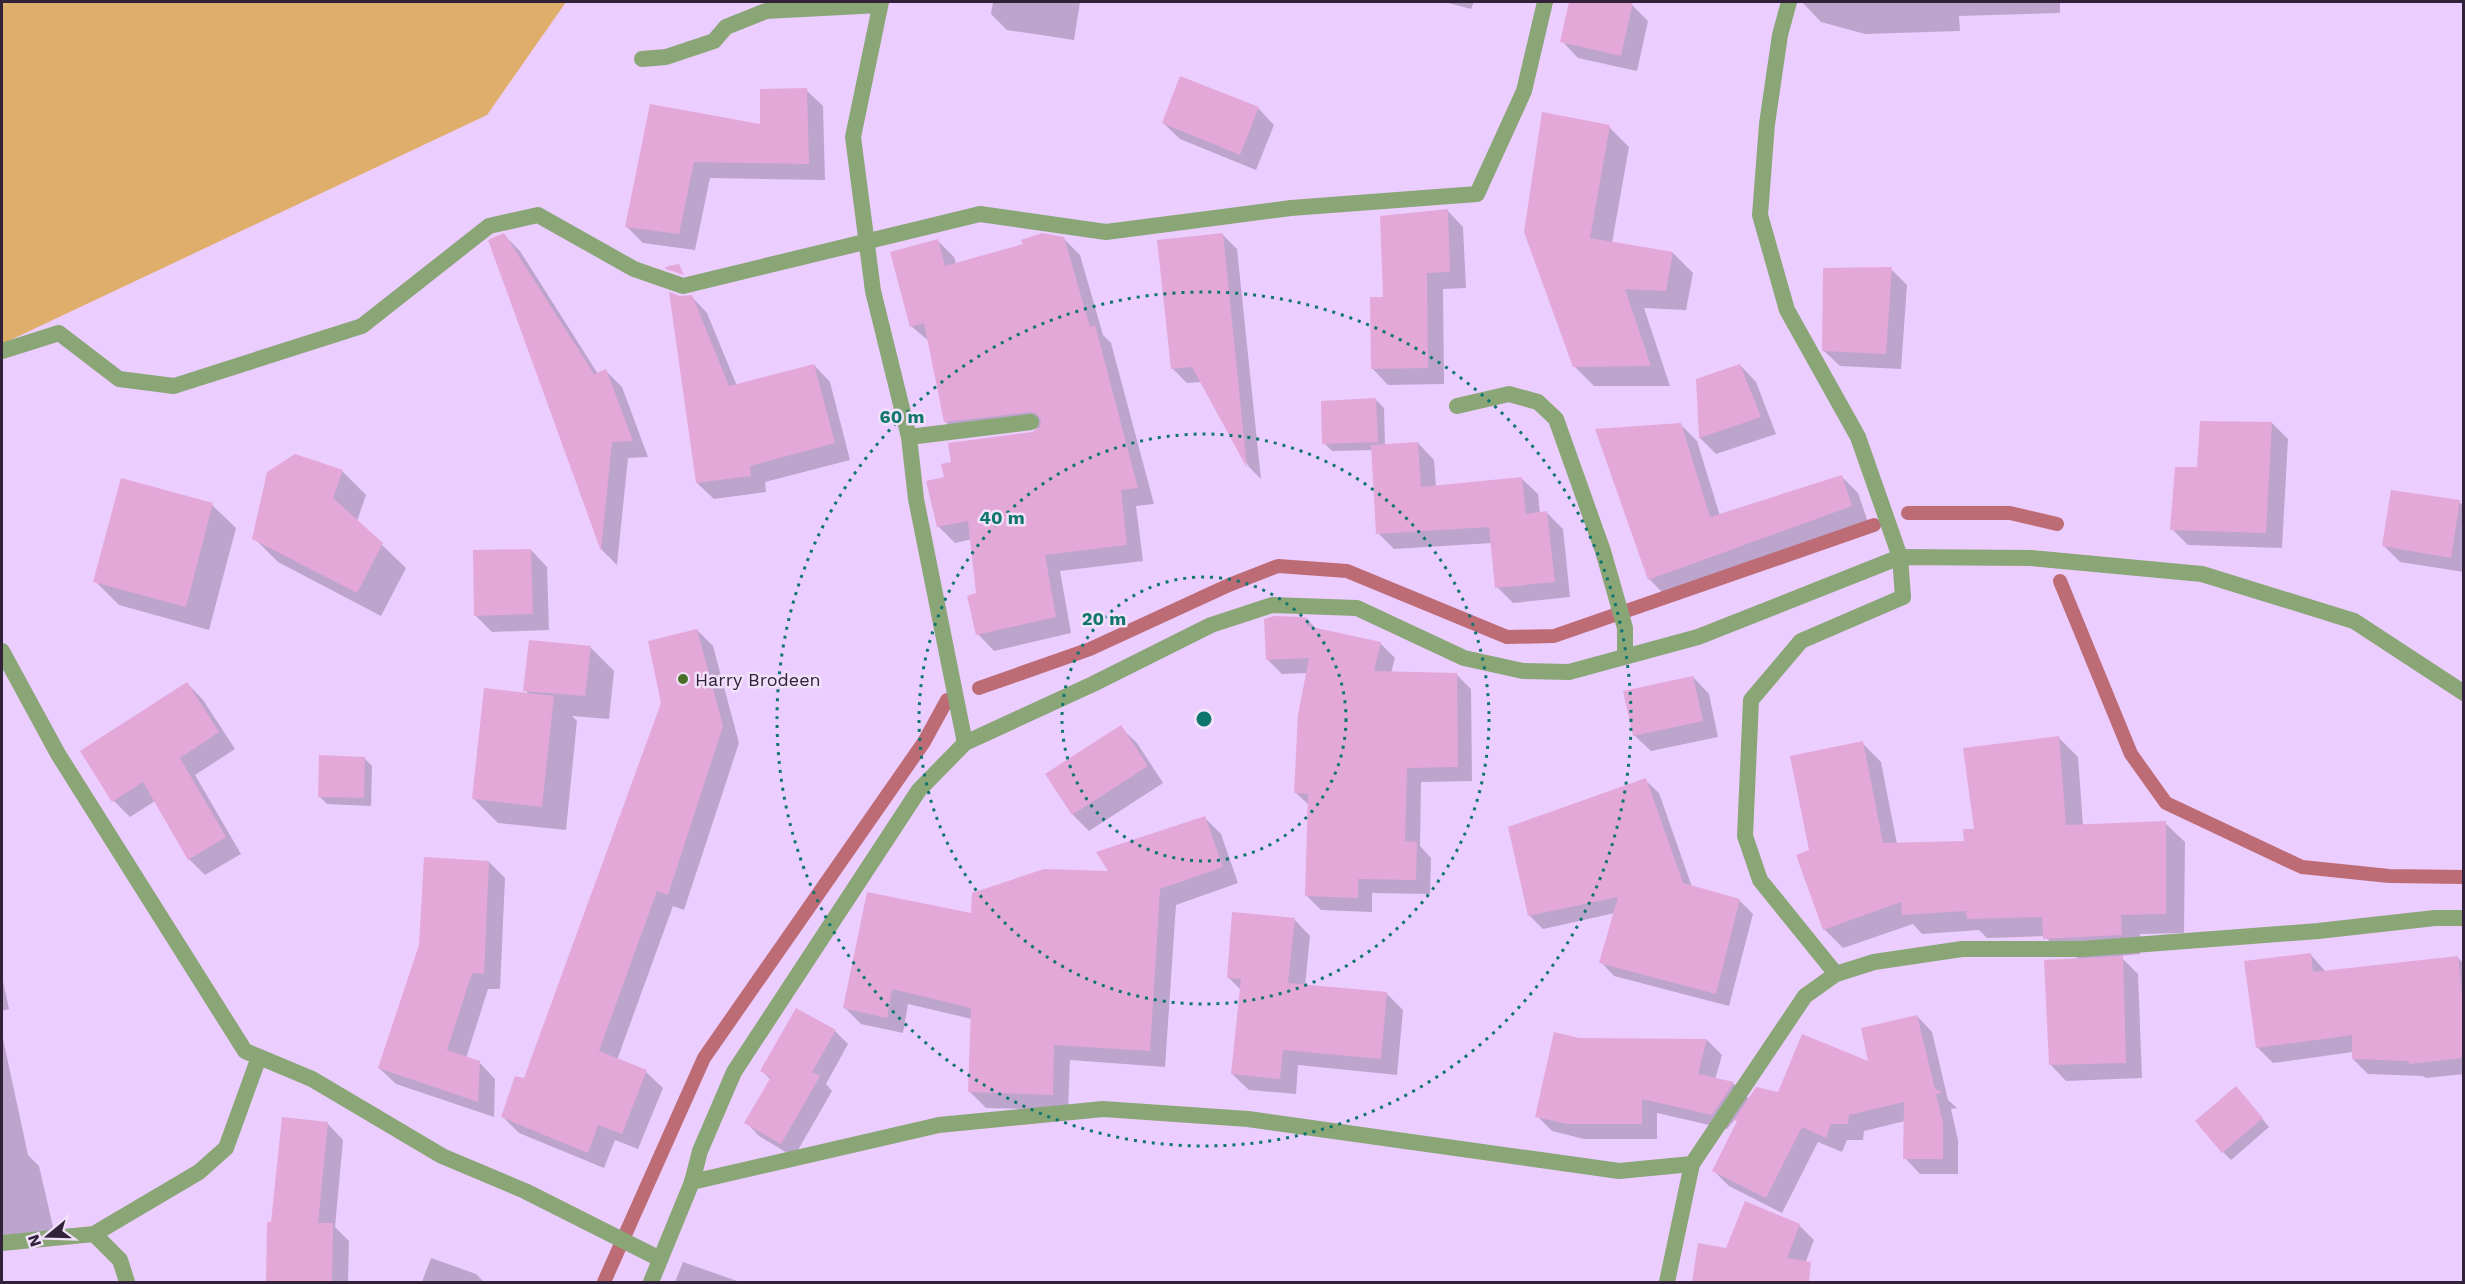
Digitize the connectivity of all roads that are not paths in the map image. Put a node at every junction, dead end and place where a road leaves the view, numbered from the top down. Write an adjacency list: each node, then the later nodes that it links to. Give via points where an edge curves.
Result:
1 (1545, 2): 5 (street, via 1524,91 1476,194 1291,208 1106,232 980,214)
2 (1789, 2): 10 (street, via 1780,35 1767,124 1760,215 1787,310 1858,437)
3 (881, 3): 4 (street, via 766,10 726,27 714,41 666,57); 5 (street, via 853,137)
4 (642, 59)
5 (866, 241): 6 (street, via 683,286 634,268 538,215 489,226 362,326 174,386 119,379 59,333); 9 (street, via 873,291)
6 (2, 351)
7 (1457, 406): 12 (street, via 1509,394 1538,402 1556,419 1604,550 1625,628)
8 (1031, 422): 9 (street)
9 (909, 437): 14 (street, via 916,499)
10 (1900, 557): 12 (street, via 1698,637); 13 (street, via 2031,558 2202,574 2354,621); 16 (street, via 1904,597 1801,641 1751,700 1745,836 1760,880)
11 (2, 651): 17 (street, via 58,754 245,1050)
12 (1625, 656): 14 (street, via 1569,672 1523,671 1464,658 1357,608 1272,605 1211,625)
13 (2463, 693)
14 (965, 743): 19 (street, via 919,790 734,1072 700,1150)
15 (2463, 918): 16 (street, via 2082,949 1962,949 1874,962)
16 (1836, 974): 18 (street, via 1805,996)
17 (259, 1057): 20 (street, via 226,1148 200,1172); 22 (street, via 312,1079 442,1156 525,1191)
18 (1692, 1164): 19 (street, via 1619,1171 1248,1119 1102,1109 939,1125); 25 (street)
19 (692, 1182): 22 (street)
20 (94, 1234): 21 (street); 23 (street, via 120,1260)
21 (2, 1243)
22 (660, 1259): 24 (street)
23 (127, 1282)
24 (651, 1282)
25 (1666, 1282)

